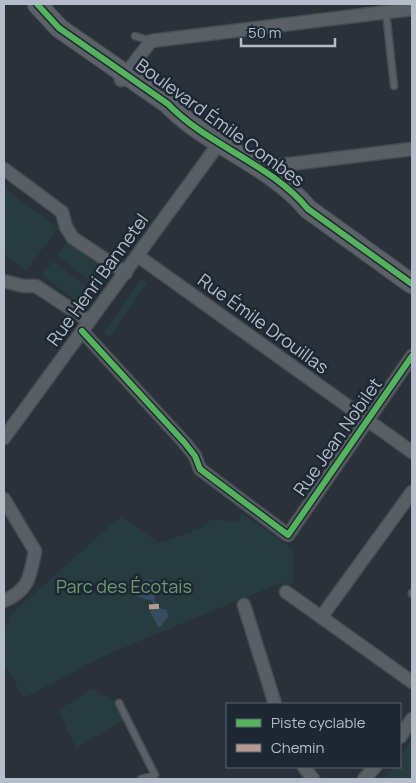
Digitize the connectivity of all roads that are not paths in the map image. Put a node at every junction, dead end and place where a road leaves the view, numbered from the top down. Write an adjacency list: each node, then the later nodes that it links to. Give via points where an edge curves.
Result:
1 (28, 4): 7 (main road, Boulevard Émile Combes, via 41,22)
2 (37, 4): 7 (main road, Boulevard Émile Combes, via 59,28)
3 (412, 9): 4 (street)
4 (386, 12): 6 (street); 8 (lane)
5 (135, 36): 6 (lane)
6 (150, 40): 7 (street)
7 (123, 77): 9 (main road, Boulevard Émile Combes, via 164,110)
8 (394, 86)
9 (219, 145): 11 (main road, Boulevard Émile Combes); 13 (main road, Boulevard Émile Combes, via 295,205); 14 (street, Rue Henri Bannetel)
10 (412, 148): 11 (street)
11 (258, 168): 13 (main road, Boulevard Émile Combes)
12 (4, 169): 15 (street, via 62,212 73,238)
13 (308, 209): 17 (main road, Boulevard Émile Combes)
14 (138, 256): 15 (street, Rue Henri Bannetel); 20 (street, Rue Émile Drouillas)
15 (126, 273): 18 (street, Rue Henri Bannetel)
16 (4, 281): 18 (street, via 36,286)
17 (412, 284)
18 (86, 326): 20 (street, Rue Jean Nobilet, via 184,442 200,469 288,535); 21 (street, Rue Henri Bannetel)
19 (412, 356): 20 (street, Rue Jean Nobilet)
20 (367, 420): 22 (street, Rue Émile Drouillas)
21 (4, 438)
22 (412, 452)
23 (412, 492): 28 (street)
24 (4, 499): 26 (street, via 35,551 31,574 19,594)
25 (286, 592): 28 (street)
26 (4, 601)
27 (244, 605): 30 (street)
28 (322, 616): 29 (street)
29 (412, 682)
30 (275, 703)
31 (119, 704): 37 (lane, via 155,775)
32 (412, 719): 33 (street)
33 (401, 736)
34 (305, 768): 38 (street)
35 (374, 768): 39 (street)
36 (380, 768): 40 (street)
37 (141, 779)
38 (313, 779)
39 (364, 779)
40 (374, 779)

